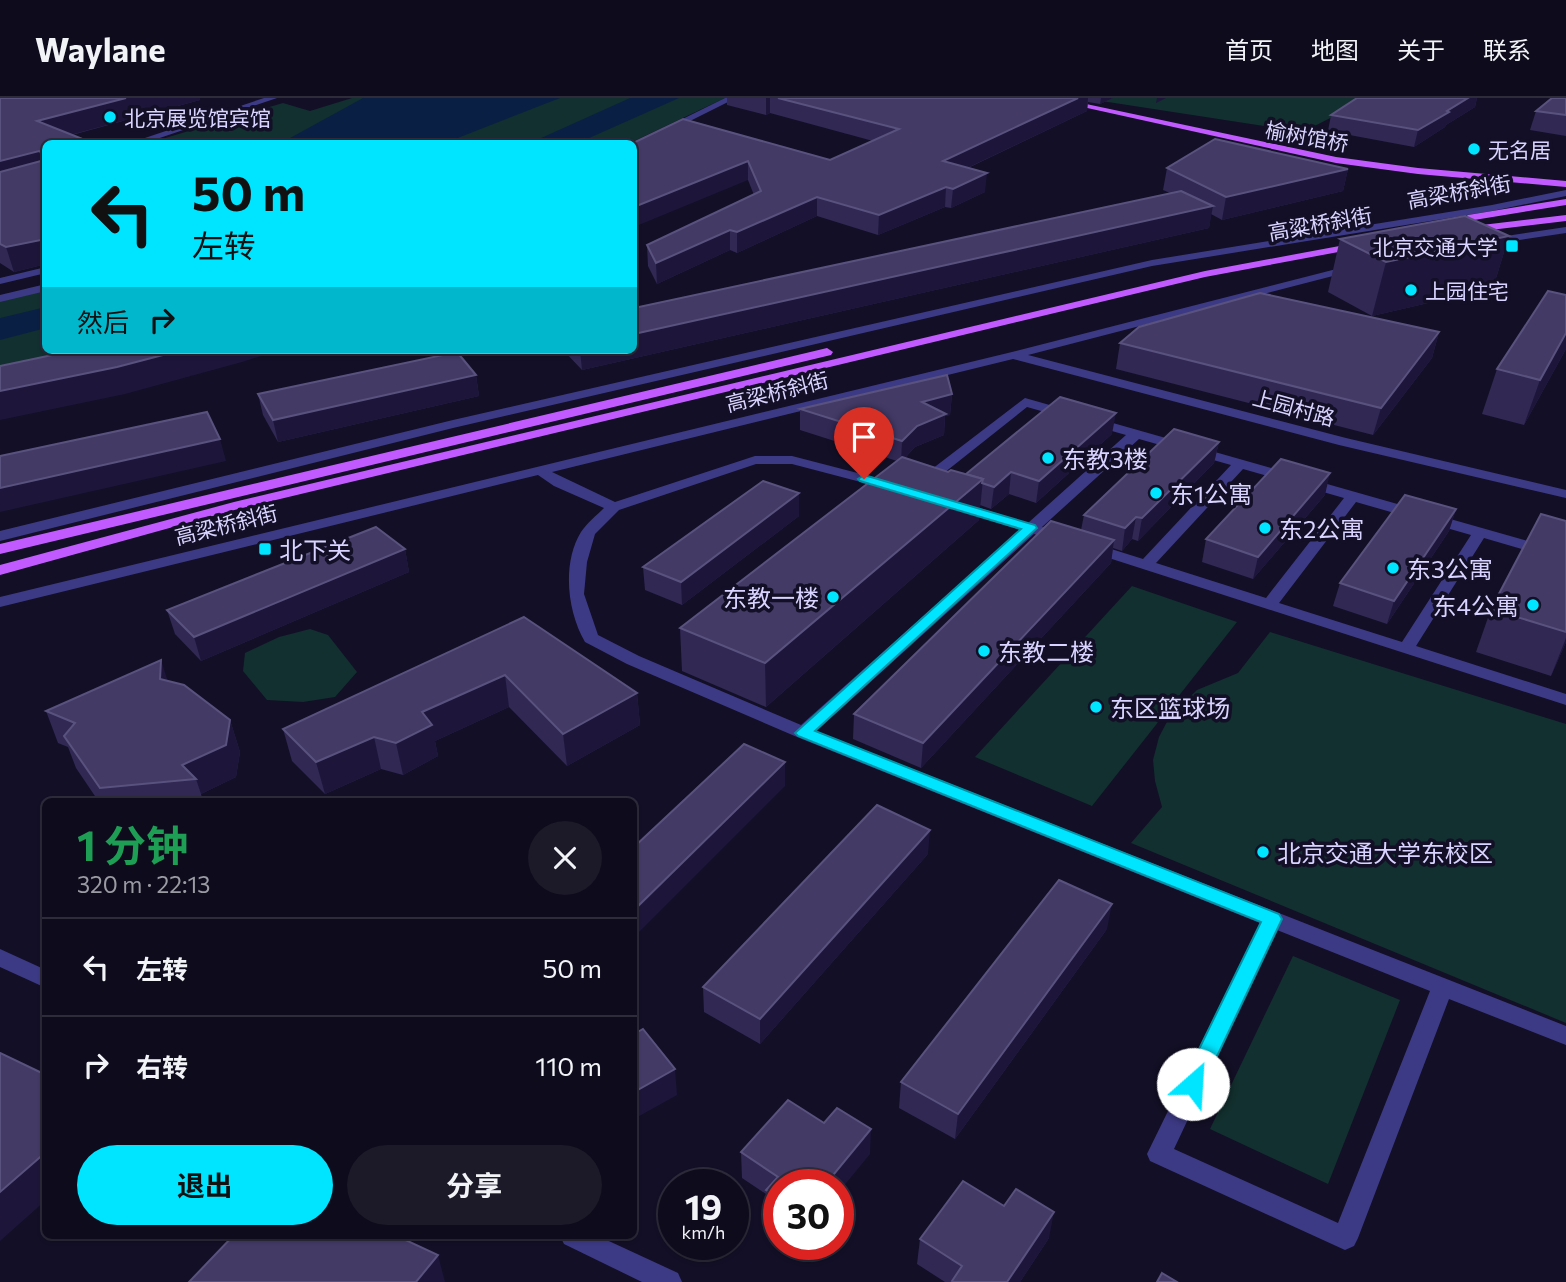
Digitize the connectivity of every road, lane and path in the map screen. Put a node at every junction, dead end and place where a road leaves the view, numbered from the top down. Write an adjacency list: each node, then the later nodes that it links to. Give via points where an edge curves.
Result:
1 (274, 98): 5 (street)
2 (732, 98): 6 (street)
3 (1046, 98): 7 (main road, 榆树馆桥, via 1336,159 1418,171)
4 (1082, 98): 7 (main road, 榆树馆桥, via 1343,153)
5 (143, 140)
6 (637, 145)
7 (1566, 182)
8 (1566, 193): 15 (street, 高梁桥斜街)
9 (1566, 202): 17 (main road, 高粱桥斜街)
10 (1566, 218): 12 (main road)
11 (1566, 230): 14 (street)
12 (1452, 232)
13 (1377, 243): 36 (main road, 高梁桥斜街, via 1191,277 234,506)
14 (1477, 244)
15 (1152, 262): 17 (street, 高梁桥斜街); 32 (street, 高梁桥斜街, via 453,424)
16 (1376, 263): 22 (street, 高梁桥斜街)
17 (1205, 264): 33 (main road, 高梁桥斜街)
18 (42, 271): 19 (street)
19 (0, 281)
20 (42, 288): 21 (street)
21 (0, 299)
22 (1014, 355): 25 (street, 高梁桥斜街); 26 (street, 上园村路, via 1344,442)
23 (1136, 434): 24 (street); 27 (street, via 1025,402); 30 (street)
24 (1240, 464): 28 (street); 35 (street)
25 (539, 470): 29 (street); 37 (street, 高梁桥斜街)
26 (1566, 494)
27 (925, 495): 29 (street, via 792,460 755,460); 30 (street)
28 (1353, 496): 31 (street); 38 (street)
29 (614, 506): 41 (street, via 589,533 579,562 576,594 591,638)
30 (1030, 528): 35 (street); 41 (street)
31 (1480, 533): 34 (street); 39 (street)
32 (0, 536)
33 (0, 549)
34 (1566, 557)
35 (1146, 565): 38 (street)
36 (0, 570)
37 (0, 601)
38 (1269, 605): 39 (street)
39 (1406, 649): 40 (street)
40 (1566, 699)
41 (803, 733): 42 (street)
42 (1272, 919): 45 (street); 45 (street, via 1159,1154 1345,1238)
43 (0, 957): 44 (street)
44 (42, 978)
45 (1443, 987): 46 (street)
46 (1566, 1036)
47 (579, 1239): 48 (street)
48 (669, 1282)

